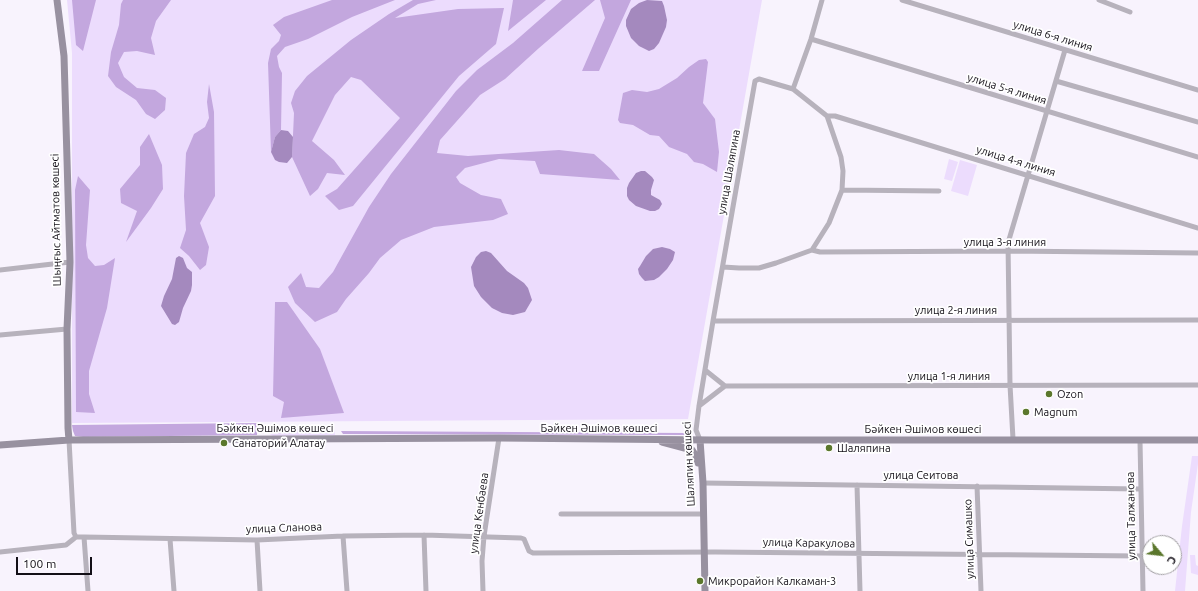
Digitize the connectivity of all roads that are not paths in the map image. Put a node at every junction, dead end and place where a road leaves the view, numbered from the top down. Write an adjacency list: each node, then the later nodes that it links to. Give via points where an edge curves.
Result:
1 (57, 0): 22 (main road, Шыңғыс Айтматов көшесі, via 64,56)
2 (822, 0): 6 (street)
3 (902, 0): 7 (street, улица 6-я линия)
4 (1099, 0): 5 (street)
5 (1130, 12)
6 (811, 39): 9 (street); 11 (street, улица 5-я линия)
7 (1065, 50): 8 (street); 10 (street, улица 6-я линия)
8 (1056, 81): 11 (street); 13 (street)
9 (793, 89): 12 (street); 23 (street, улица Шаляпина, via 755,81)
10 (1198, 90)
11 (1047, 112): 14 (street, улица 5-я линия); 15 (street)
12 (827, 116): 15 (street, улица 4-я линия, via 835,116); 16 (street, via 841,157)
13 (1198, 122)
14 (1198, 157)
15 (1028, 176): 18 (street, улица 4-я линия); 20 (street, via 1008,243)
16 (842, 190): 17 (street); 19 (street, via 829,223)
17 (939, 191)
18 (1198, 228)
19 (812, 250): 20 (street, улица 3-я линия); 23 (street, via 759,268)
20 (1008, 251): 21 (street, улица 3-я линия); 25 (street)
21 (1198, 253)
22 (70, 262): 24 (street); 28 (main road, Шыңғыс Айтматов көшесі)
23 (723, 267): 27 (street, Шаляпин көшесі)
24 (0, 270)
25 (1008, 320): 26 (street, улица 2-я линия); 27 (street, улица 2-я линия); 31 (street)
26 (1198, 320)
27 (713, 321): 30 (street, Шаляпин көшесі)
28 (67, 329): 29 (street); 38 (main road, Шыңғыс Айтматов көшесі)
29 (0, 335)
30 (705, 370): 33 (street); 34 (street, Шаляпин көшесі)
31 (1010, 385): 32 (street, улица 1-я линия); 33 (street, улица 1-я линия); 37 (street)
32 (1198, 385)
33 (725, 386): 34 (street)
34 (699, 406): 39 (street, Шаляпин көшесі, via 696,430)
35 (499, 438): 36 (main road, Бәйкен Әшімов көшесі); 38 (main road, Бәйкен Әшімов көшесі); 51 (street, улица Кенбаева)
36 (650, 439): 39 (main road, Бәйкен Әшімов көшесі); 43 (main road, via 694,453)
37 (1013, 439): 39 (main road, Бәйкен Әшімов көшесі); 40 (main road, Бәйкен Әшімов көшесі)
38 (69, 440): 42 (main road, Бәйкен Әшімов көшесі); 52 (street)
39 (700, 440): 43 (main road, Шаляпин көшесі)
40 (1140, 440): 41 (main road, Бәйкен Әшімов көшесі); 46 (street, улица Талжанова)
41 (1198, 440)
42 (0, 445)
43 (702, 483): 44 (street, улица Сеитова); 48 (main road, Шаляпин көшесі)
44 (857, 485): 45 (street, улица Сеитова); 58 (street)
45 (977, 486): 46 (street, улица Сеитова); 59 (street, улица Симашко)
46 (1140, 489): 60 (street, улица Талжанова)
47 (561, 514): 48 (street)
48 (703, 514): 57 (main road, Шаляпин көшесі)
49 (424, 535): 50 (street, улица Сланова); 51 (street, улица Сланова); 65 (street)
50 (343, 536): 55 (street, улица Сланова); 64 (street)
51 (484, 536): 57 (street, улица Каракулова, via 524,539 533,554); 66 (street, улица Кенбаева)
52 (76, 537): 53 (street, улица Сланова); 56 (street, via 66,545)
53 (84, 537): 54 (street, улица Сланова); 61 (street)
54 (170, 539): 55 (street, улица Сланова); 62 (street)
55 (257, 540): 63 (street)
56 (0, 552)
57 (704, 552): 58 (street, улица Каракулова); 67 (main road, Шаляпин көшесі)
58 (859, 554): 59 (street, улица Каракулова); 68 (street)
59 (979, 555): 60 (street, улица Каракулова); 69 (street, улица Симашко)
60 (1141, 556): 70 (street, улица Талжанова)
61 (88, 591)
62 (174, 591)
63 (260, 591)
64 (347, 591)
65 (426, 591)
66 (483, 591)
67 (705, 591)
68 (860, 591)
69 (981, 591)
70 (1143, 591)

